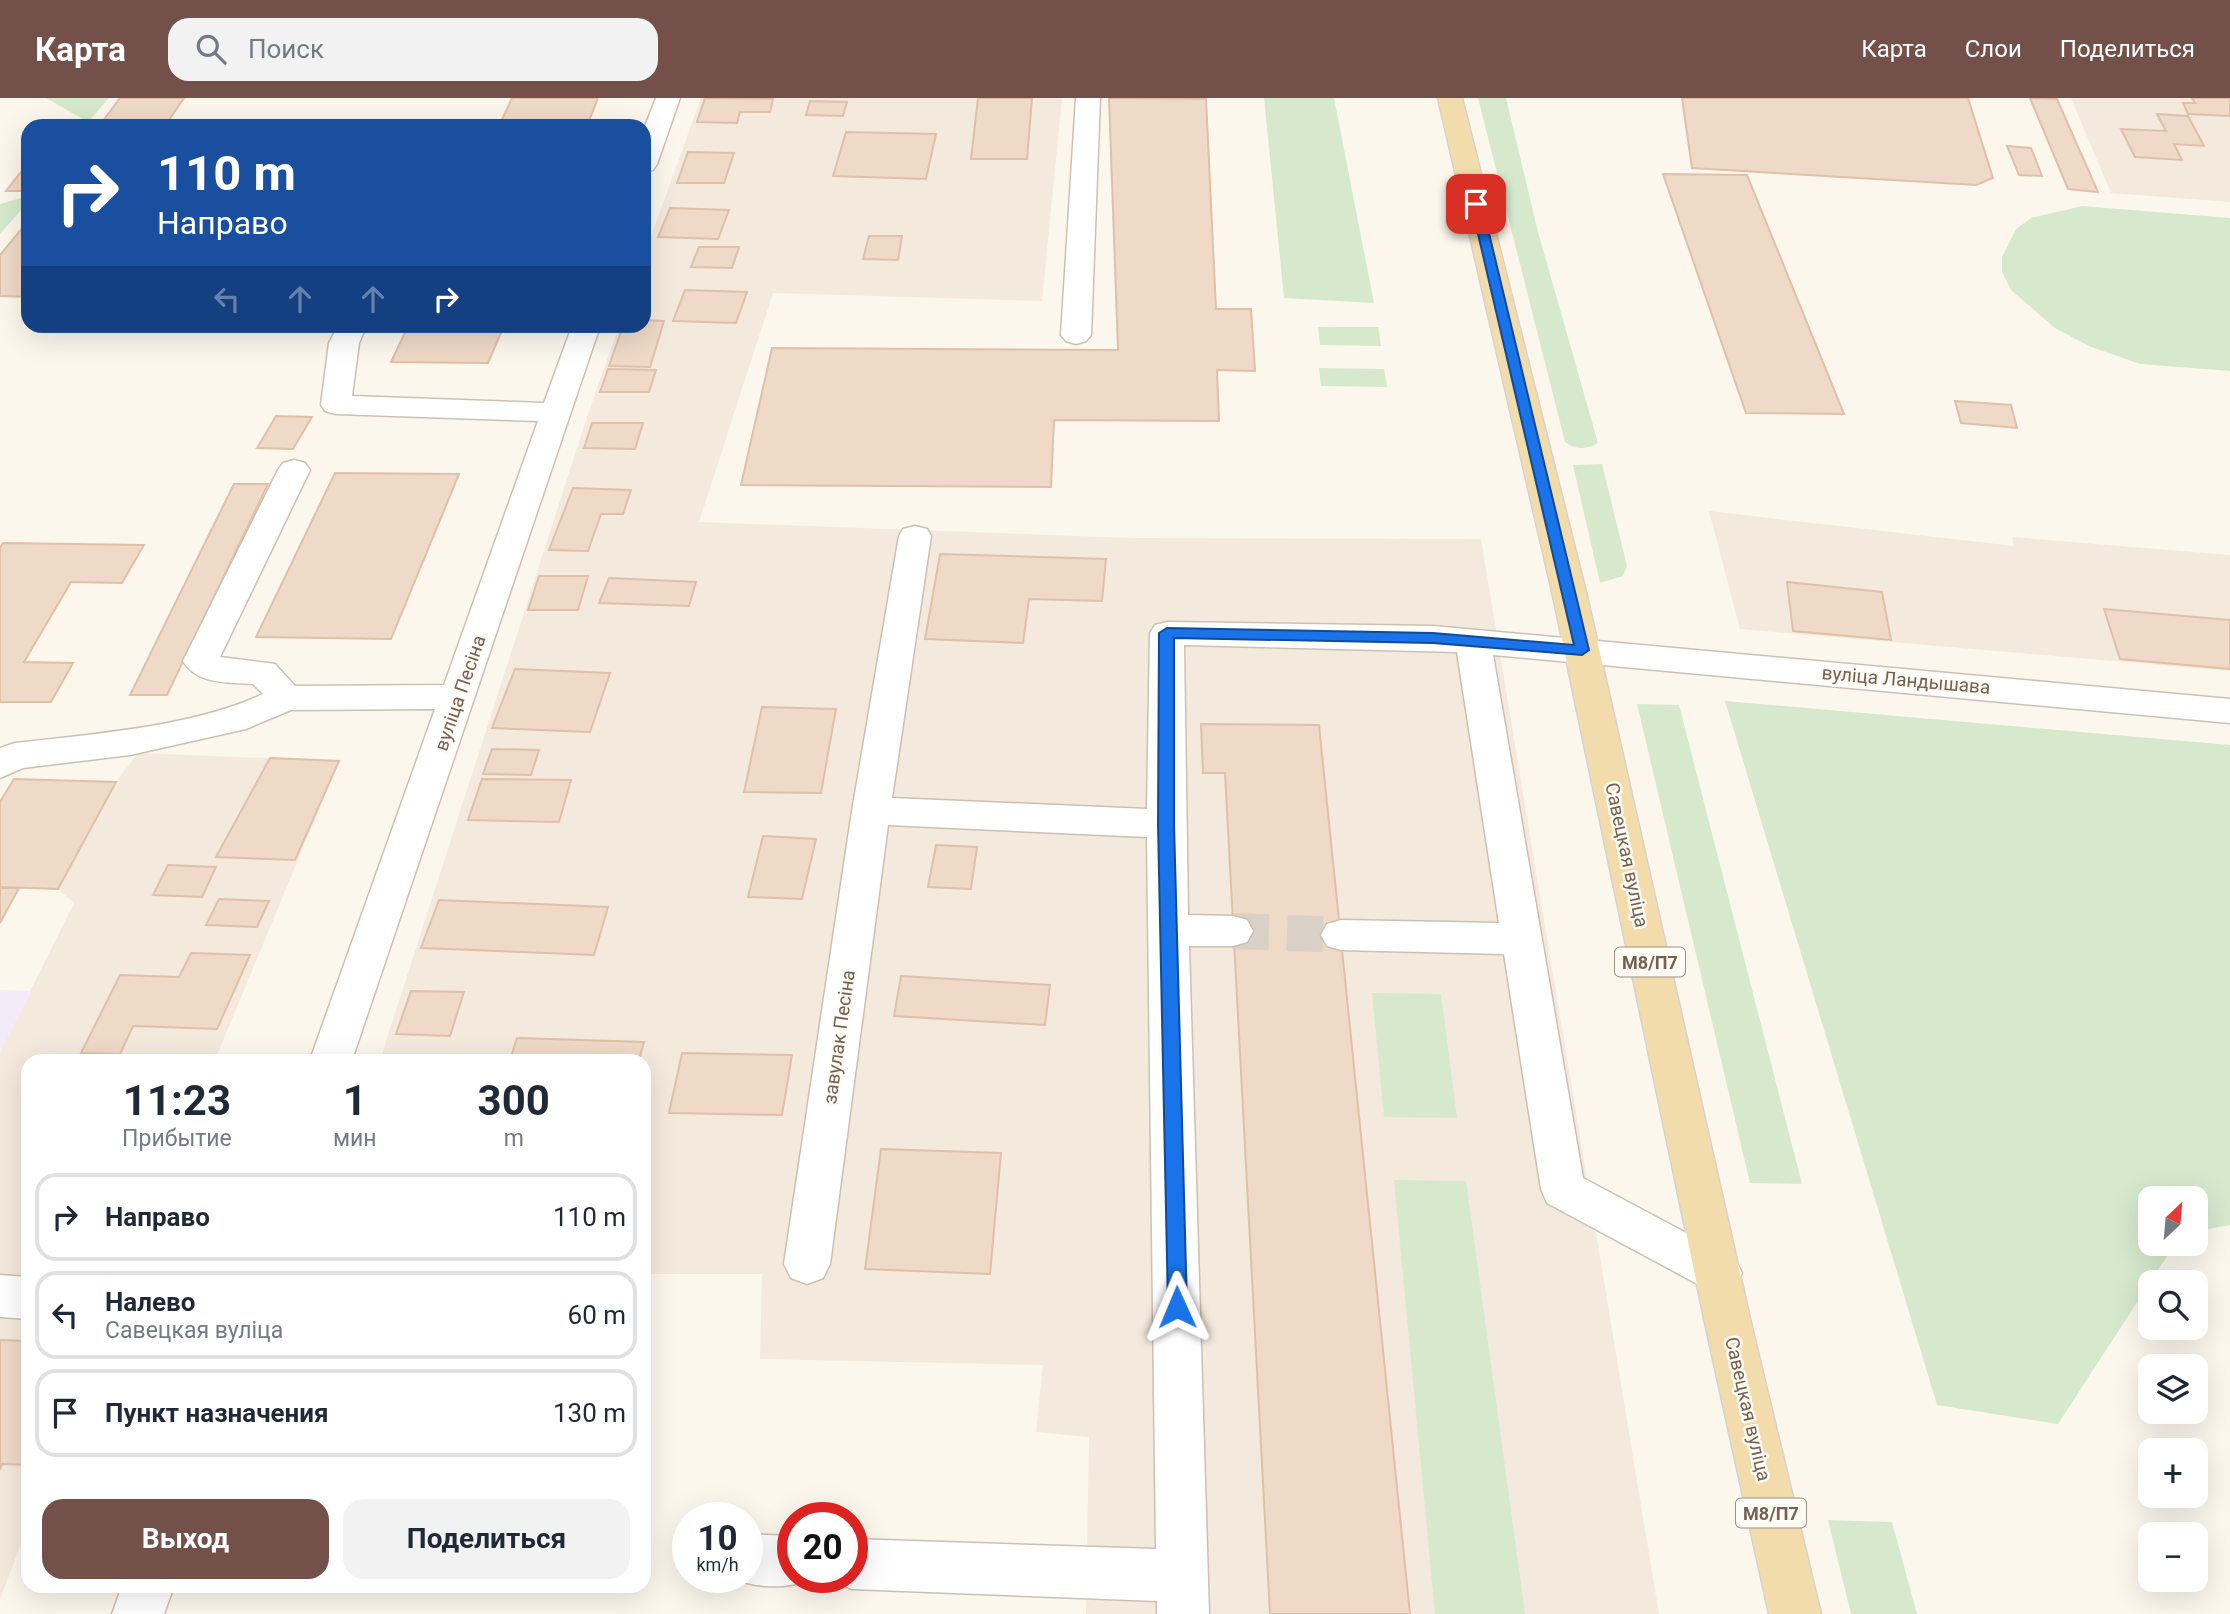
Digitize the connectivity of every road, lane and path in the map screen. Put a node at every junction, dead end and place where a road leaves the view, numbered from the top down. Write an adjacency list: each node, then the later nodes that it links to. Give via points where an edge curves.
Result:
1 (668, 98): 4 (street)
2 (1088, 98): 7 (street)
3 (1450, 98): 12 (main road, Савецкая вуліца / М8/П7)
4 (651, 145)
5 (349, 333): 8 (street, via 336,405)
6 (583, 333): 8 (street, вуліца Песіна)
7 (1076, 335)
8 (555, 412): 13 (street, вуліца Песіна)
9 (294, 470): 14 (street, via 200,661 216,670 263,672)
10 (915, 536): 17 (street, завулак Песіна)
11 (1473, 641): 12 (street, вуліца Ландышава); 18 (street, вуліца Ландышава, via 1167,633); 22 (street)
12 (1582, 650): 15 (street, вуліца Ландышава); 25 (main road, Савецкая вуліца / М8/П7)
13 (458, 697): 14 (street); 23 (street, вуліца Песіна)
14 (286, 698): 16 (street, via 246,717 130,741 15,756)
15 (2230, 711)
16 (0, 765)
17 (871, 811): 18 (street); 24 (street, завулак Песіна)
18 (1166, 824): 19 (street)
19 (1170, 930): 20 (street); 30 (street)
20 (1233, 931)
21 (1341, 934): 22 (street)
22 (1521, 939): 25 (street, via 1563,1189)
23 (333, 1054)
24 (807, 1264)
25 (1719, 1273): 32 (main road, Савецкая вуліца / М8/П7)
26 (0, 1296): 27 (street)
27 (21, 1298)
28 (868, 1565): 30 (street)
29 (146, 1593): 31 (street)
30 (1183, 1595)
31 (138, 1614)
32 (1795, 1614)

